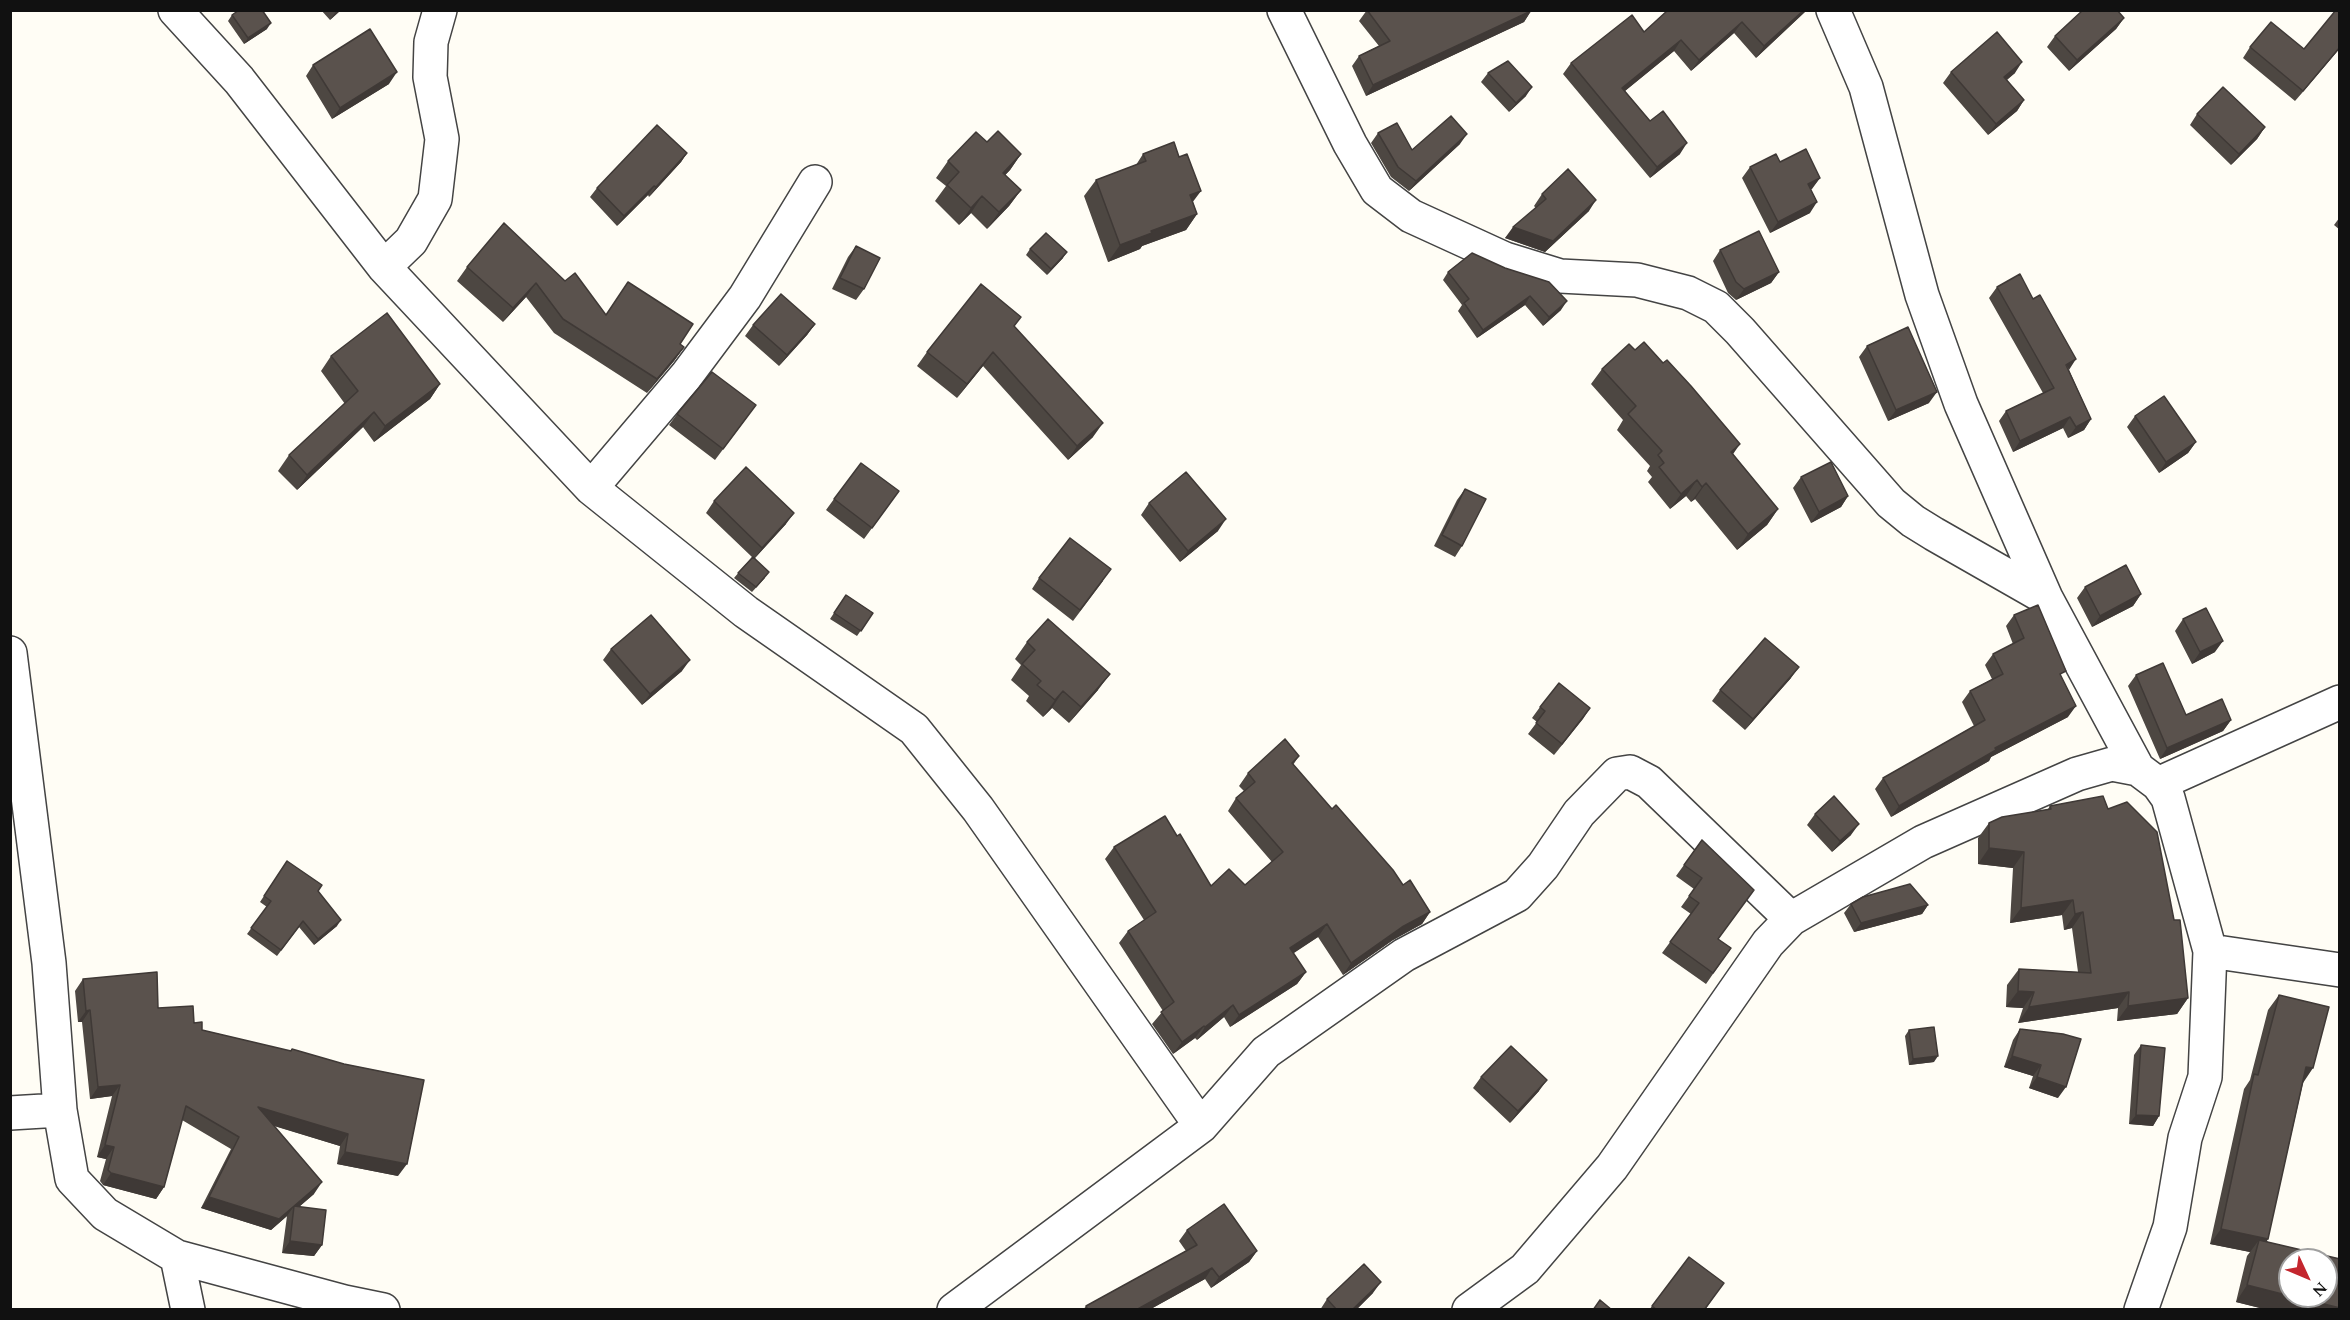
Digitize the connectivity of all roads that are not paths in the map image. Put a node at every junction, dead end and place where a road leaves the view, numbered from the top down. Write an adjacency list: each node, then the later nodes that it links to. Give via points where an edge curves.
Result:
1 (175, 10): 6 (street, via 239,80)
2 (440, 10): 6 (street, via 431,42 430,78 442,139 435,199 411,241)
3 (1284, 10): 8 (street, via 1377,190 1410,216 1505,260 1560,276 1637,280 1688,293 1716,307 1891,503 1927,530)
4 (1833, 10): 8 (street, via 1866,87 1922,295 1961,404)
5 (815, 182): 7 (street, via 738,306 686,376)
6 (384, 267): 7 (street)
7 (591, 488): 18 (street, via 746,612 914,729 978,809)
8 (2046, 598): 12 (street)
9 (10, 653): 11 (street)
10 (2340, 702): 12 (street)
11 (16, 740): 16 (street, via 49,963)
12 (2148, 777): 13 (street, via 2112,764 2077,774 1923,842); 14 (street, via 2168,798)
13 (1791, 920): 18 (street, via 1649,782 1630,772 1617,774 1579,813 1543,866 1517,895 1404,955 1266,1052); 23 (street, via 1768,943 1612,1167 1525,1269)
14 (2210, 951): 15 (street); 24 (street, via 2205,1077 2185,1138 2170,1227)
15 (2340, 970)
16 (60, 1110): 17 (street); 19 (street, via 72,1179 105,1214)
17 (10, 1113)
18 (1201, 1126): 22 (street)
19 (177, 1257): 20 (street); 21 (street)
20 (188, 1310)
21 (383, 1310)
22 (954, 1310)
23 (1469, 1310)
24 (2141, 1310)

